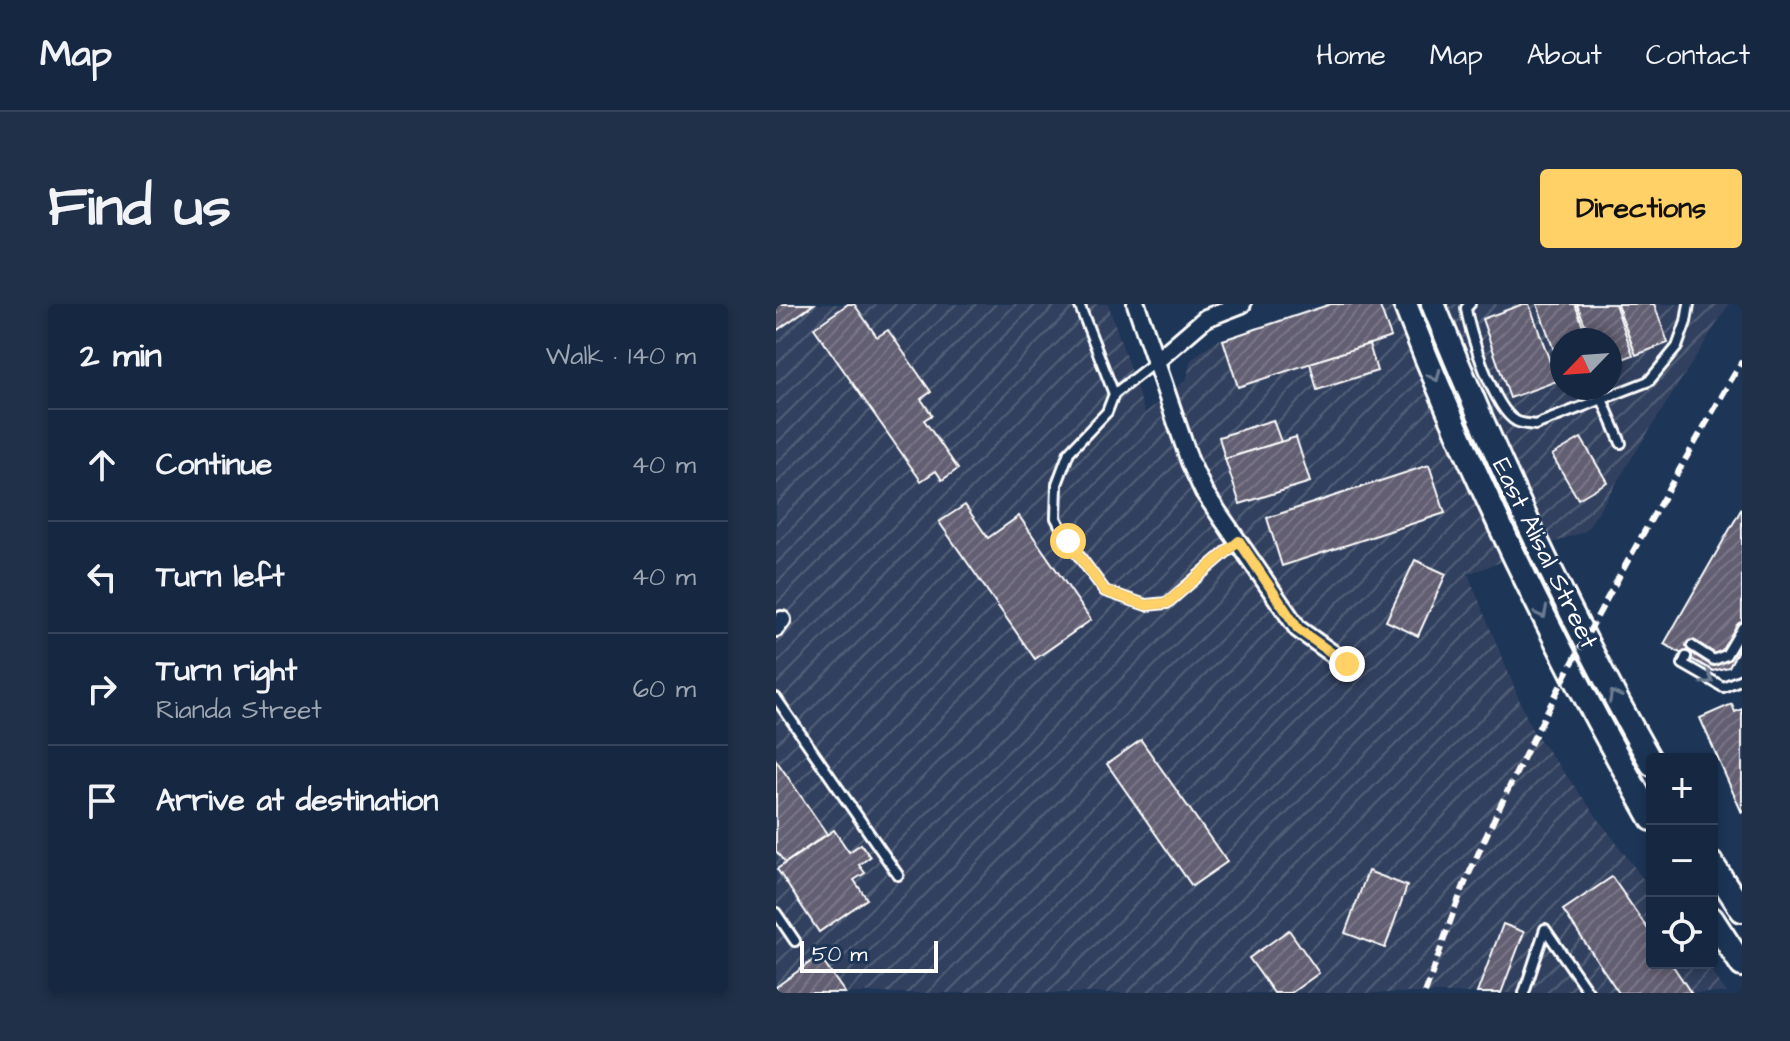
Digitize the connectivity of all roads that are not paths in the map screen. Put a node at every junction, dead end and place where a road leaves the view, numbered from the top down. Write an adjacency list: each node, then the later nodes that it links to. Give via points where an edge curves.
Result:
1 (1079, 304): 10 (lane)
2 (1136, 304): 8 (street)
3 (1242, 304): 8 (street, via 1206,318)
4 (1405, 304): 22 (main road, East Alisal Street, one-way to 22, via 1531,591)
5 (1433, 304): 21 (main road, East Alisal Street, one-way to 5, via 1526,520)
6 (1470, 304): 11 (lane, via 1468,326 1501,405 1516,421 1535,425)
7 (1689, 304): 9 (lane, via 1677,347 1649,381)
8 (1155, 362): 10 (lane); 14 (street, via 1204,492)
9 (1622, 391)
10 (1114, 394): 14 (lane, via 1107,412 1069,452 1057,484 1056,518 1105,591 1146,605 1167,603)
11 (1599, 400)
12 (1602, 400): 13 (lane)
13 (1621, 443)
14 (1239, 541): 18 (street, via 1298,629)
15 (1742, 628): 16 (lane, via 1726,655 1714,660)
16 (1692, 646)
17 (1686, 657): 19 (lane, one-way to 19, via 1683,664 1723,687)
18 (1347, 664)
19 (1742, 679)
20 (776, 698): 24 (lane)
21 (1646, 753)
22 (1646, 808)
23 (1718, 873): 25 (main road)
24 (898, 875)
25 (1742, 910)
26 (776, 913): 28 (lane)
27 (1718, 928): 29 (main road)
28 (795, 941)
29 (1742, 965)
30 (1524, 993): 31 (lane, via 1545,929)
31 (1589, 993)

